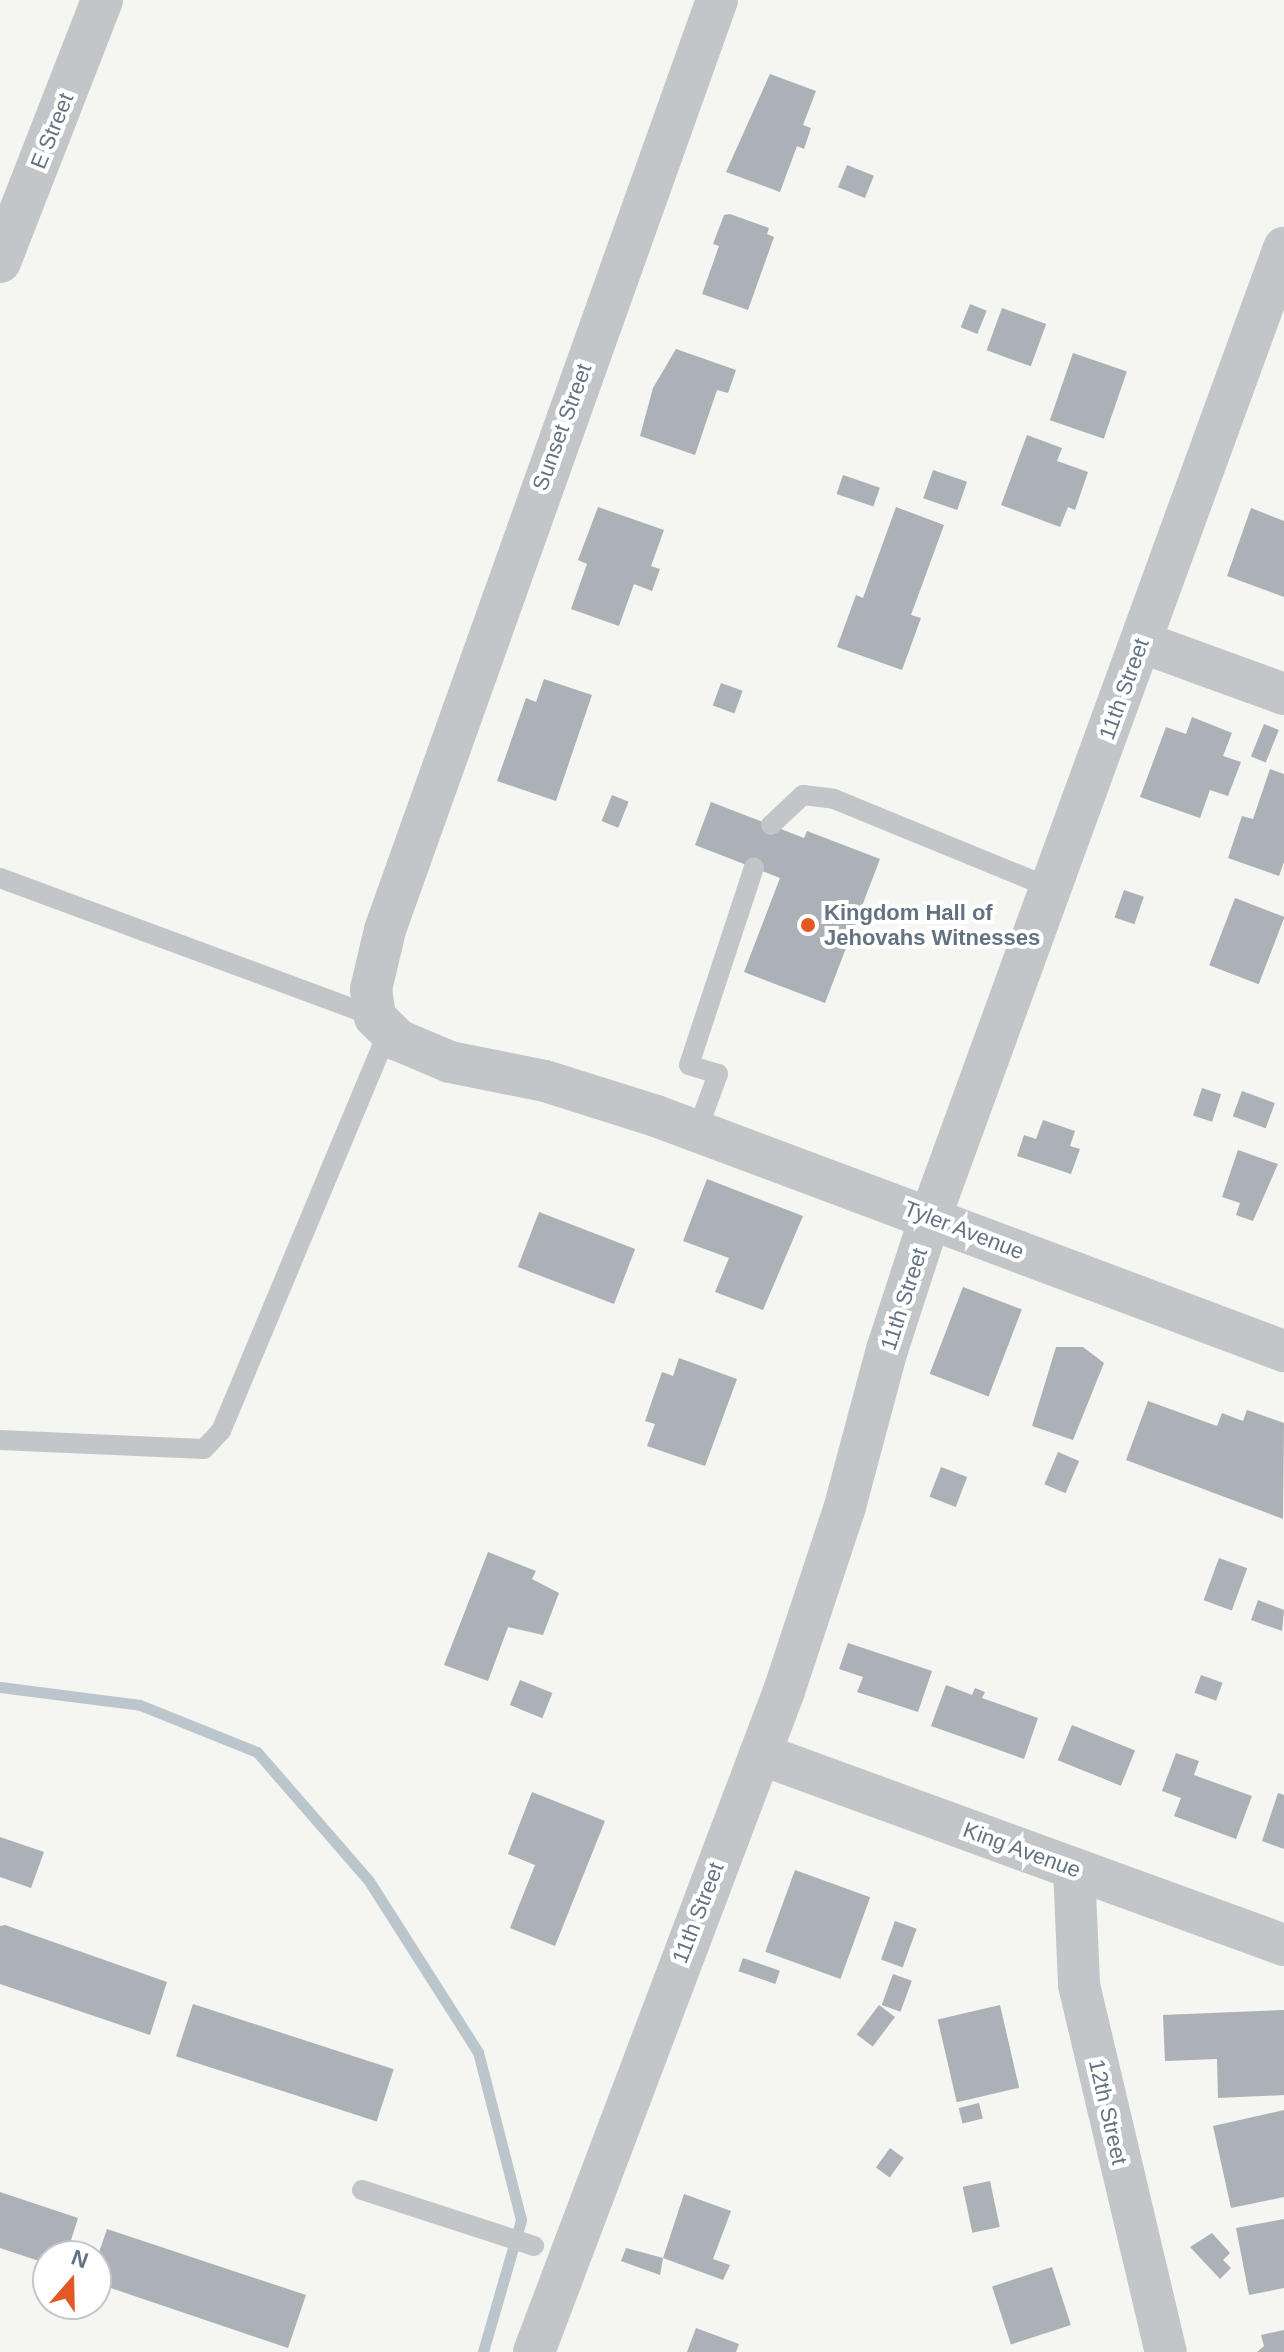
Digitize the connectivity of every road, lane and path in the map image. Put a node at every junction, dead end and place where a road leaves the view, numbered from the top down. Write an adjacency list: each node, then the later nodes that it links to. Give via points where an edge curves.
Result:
1 (102, 0): 4 (street, E Street)
2 (717, 0): 11 (street, Sunset Street, via 385,930 371,989)
3 (1284, 248): 5 (street, 11th Street)
4 (0, 262)
5 (1141, 642): 6 (street); 10 (street, 11th Street)
6 (1284, 694)
7 (771, 825): 10 (lane, via 803,795 834,799)
8 (754, 867): 12 (lane, via 689,1065 718,1074)
9 (0, 878): 11 (lane)
10 (1051, 888): 13 (street, 11th Street)
11 (381, 1025): 12 (street, Tyler Avenue, via 450,1062 545,1081); 15 (lane, via 221,1431 204,1449)
12 (697, 1131): 13 (street, Tyler Avenue)
13 (930, 1218): 14 (street, Tyler Avenue); 16 (street, 11th Street, via 844,1510)
14 (1284, 1351)
15 (0, 1440)
16 (760, 1754): 17 (street, King Avenue); 20 (street, 11th Street)
17 (1074, 1869): 18 (street, King Avenue); 22 (street, 12th Street, via 1079,1985)
18 (1284, 1945)
19 (362, 2190): 20 (lane)
20 (551, 2252): 21 (street, 11th Street)
21 (534, 2352)
22 (1166, 2352)

